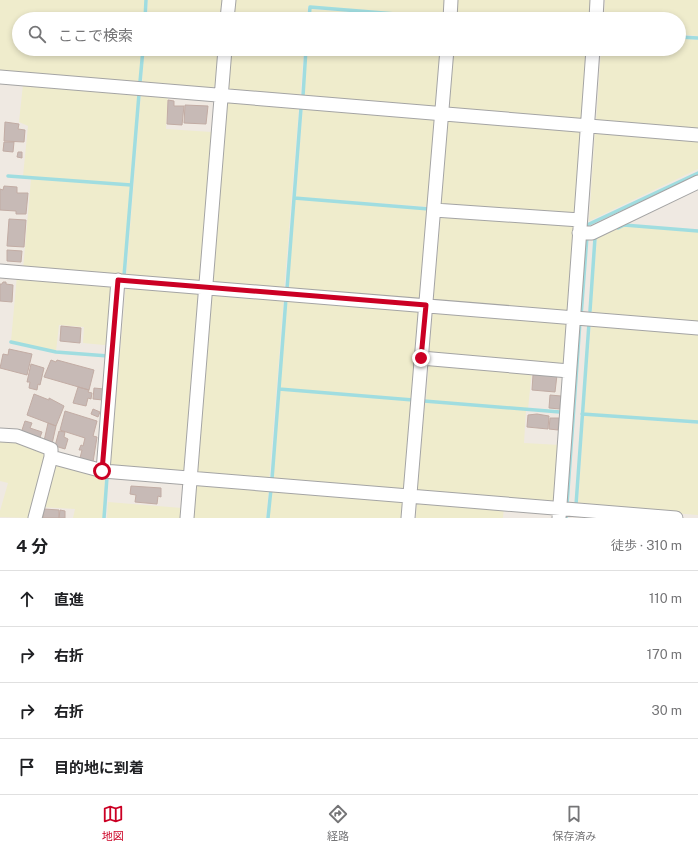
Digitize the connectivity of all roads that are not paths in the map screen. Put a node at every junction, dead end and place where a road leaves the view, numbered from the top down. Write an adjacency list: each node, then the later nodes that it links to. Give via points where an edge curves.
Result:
1 (229, 0): 4 (street)
2 (451, 0): 5 (street)
3 (597, 0): 6 (street)
4 (228, 12)
5 (450, 12)
6 (596, 12)
7 (224, 56): 11 (street)
8 (446, 56): 12 (street)
9 (592, 56): 13 (street)
10 (0, 77): 11 (street)
11 (221, 95): 12 (street); 20 (street)
12 (442, 113): 13 (street); 16 (street)
13 (587, 126): 14 (street); 17 (street)
14 (698, 135)
15 (698, 182): 17 (street)
16 (434, 210): 17 (street); 21 (street)
17 (583, 230): 22 (street)
18 (0, 271): 19 (street)
19 (118, 280): 20 (street); 28 (street)
20 (206, 287): 21 (street); 29 (street)
21 (426, 305): 22 (street); 24 (street)
22 (578, 318): 23 (street); 25 (street)
23 (698, 328)
24 (421, 358): 25 (street); 30 (street)
25 (569, 371): 31 (street)
26 (0, 435): 27 (street, via 17,436 52,449)
27 (51, 457): 28 (street); 32 (street)
28 (102, 471): 29 (street)
29 (191, 478): 30 (street); 33 (street)
30 (410, 496): 31 (street); 34 (street)
31 (563, 511): 35 (street)
32 (35, 518)
33 (187, 518)
34 (408, 518)
35 (676, 518)

